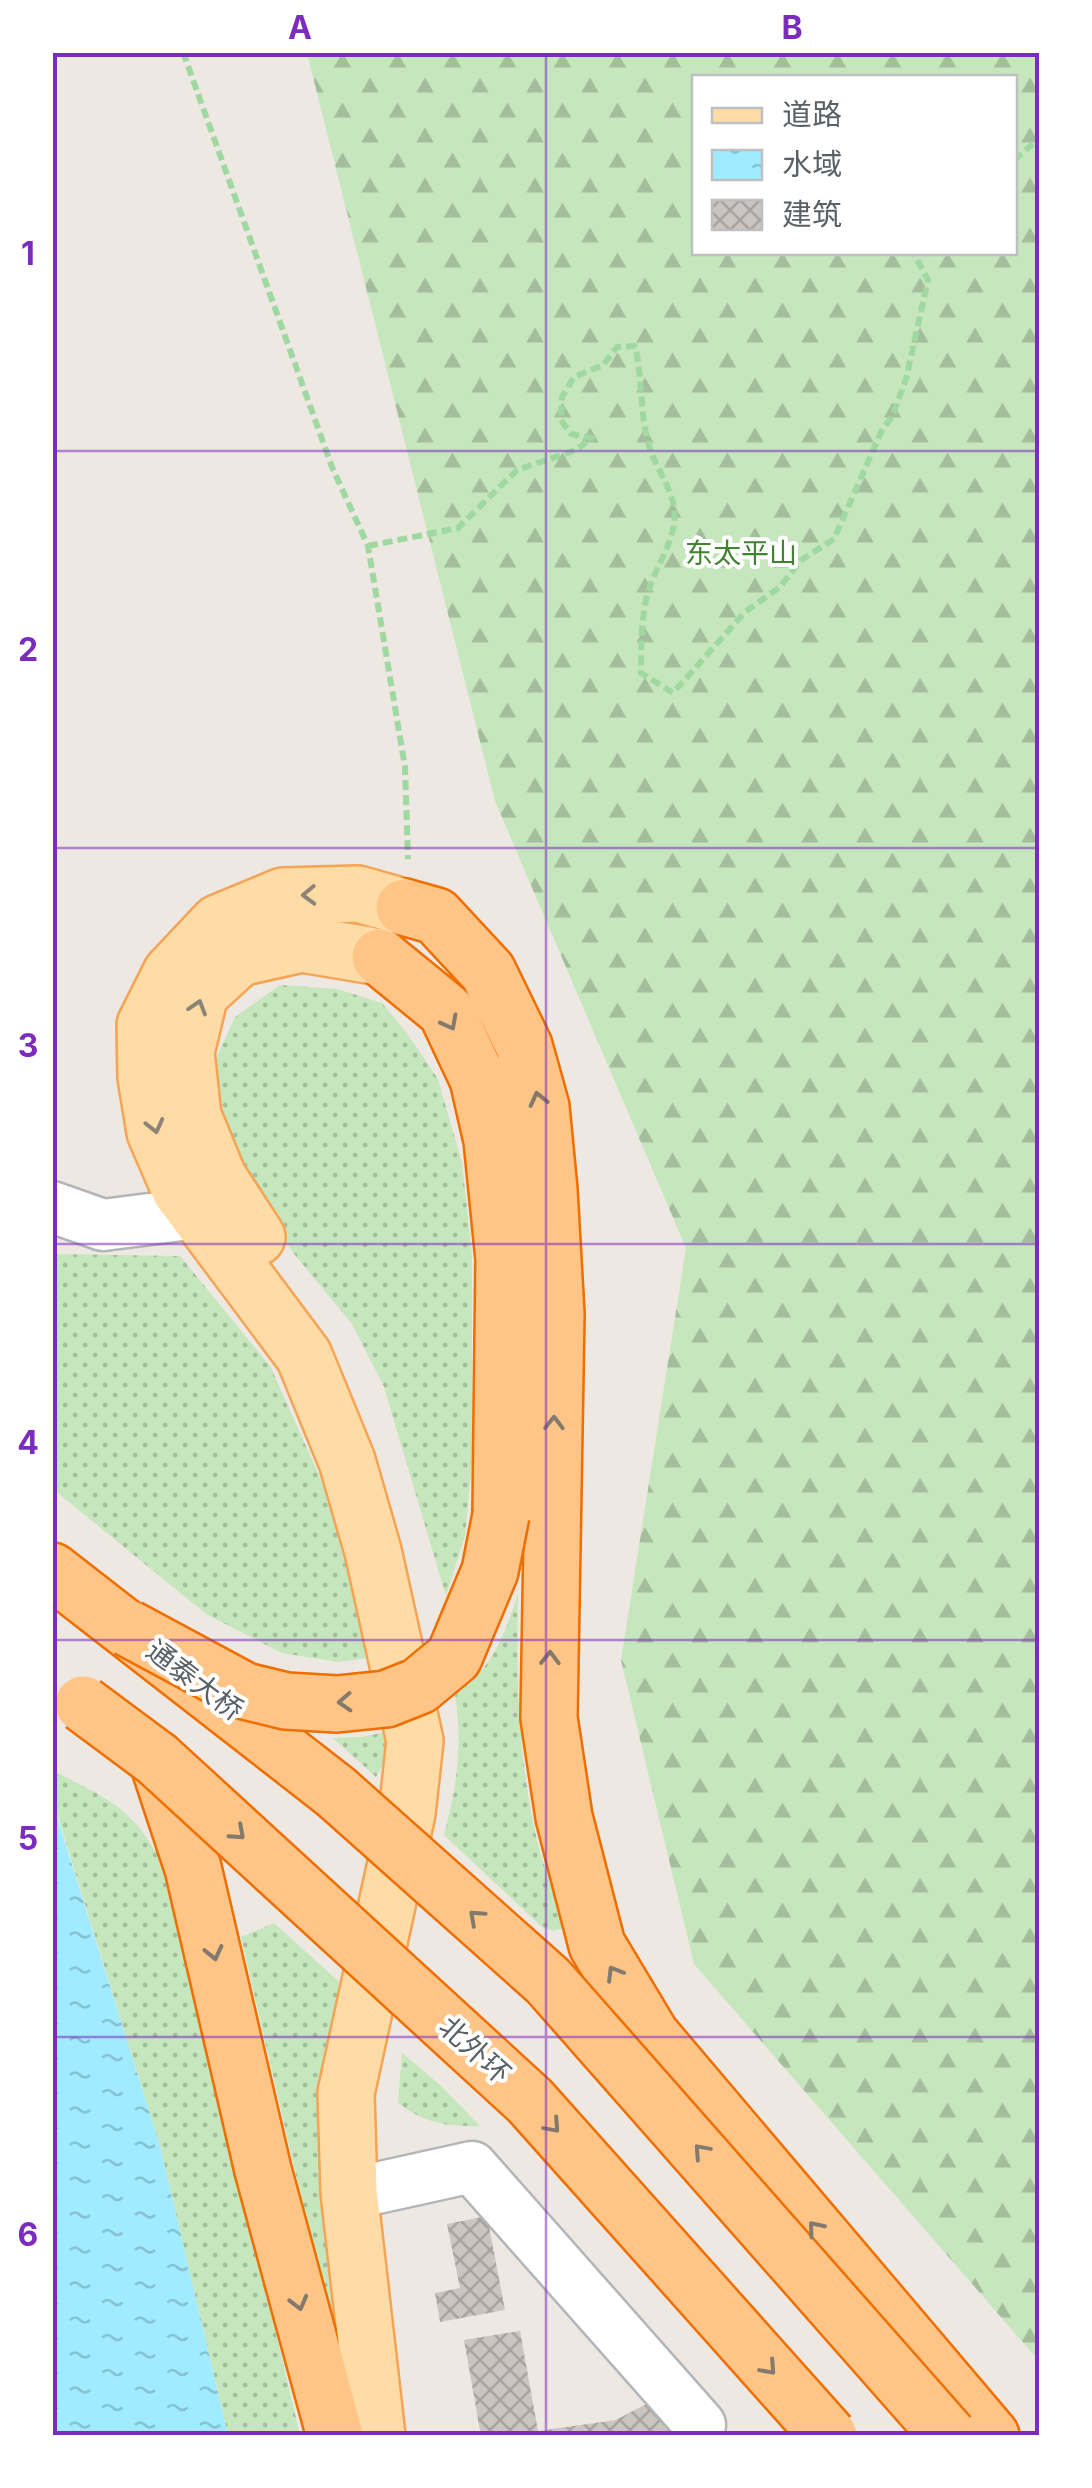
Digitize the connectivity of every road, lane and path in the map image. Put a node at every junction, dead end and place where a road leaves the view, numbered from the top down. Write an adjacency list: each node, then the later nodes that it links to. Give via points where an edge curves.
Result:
1 (183, 52): 5 (path, via 332,467)
2 (1040, 138): 3 (path)
3 (1017, 157)
4 (915, 255): 5 (path, via 928,280 906,379 834,539 745,612 673,694 640,673 647,595 675,522 669,486 652,456 635,346 617,347 603,365 574,377 562,397 561,420 571,434 592,438 576,450 516,470 458,528)
5 (368, 546): 6 (path, via 405,767 410,842)
6 (404, 907): 8 (main road, one-way to 8, via 358,894 283,896 218,924 170,973 146,1025 154,1132 180,1190); 10 (highway, one-way to 6, via 556,1314 541,1107 524,1046 488,972 436,916)
7 (380, 957): 8 (main road, one-way to 7, via 218,1177 192,1116 186,1052 200,994 239,958 302,944); 10 (highway, one-way to 10, via 446,1010 478,1079 492,1140)
8 (214, 1205): 9 (lane, via 103,1225); 15 (main road, via 334,1344 369,1426 424,1632 440,1728 436,1793 370,2100); 18 (main road, via 304,1356 346,1460 415,1741 407,1812 346,2093 349,2192)
9 (52, 1206)
10 (527, 1518): 12 (highway, one-way to 12, bridge, via 490,1571 454,1656 419,1686 386,1699 337,1704 244,1691); 22 (highway, one-way to 10, via 651,2035 597,1945 564,1817)
11 (52, 1571): 12 (highway, 通泰大桥)
12 (128, 1628): 21 (highway, 通泰大桥, one-way to 12, bridge, via 548,1981 336,1792)
13 (68, 1694): 14 (highway, 北外环, bridge)
14 (156, 1758): 17 (highway, one-way to 17, via 193,1868); 20 (highway, 北外环, one-way to 20, bridge, via 530,2100)
15 (378, 2188): 16 (lane, via 472,2167); 19 (main road)
16 (700, 2425)
17 (334, 2436)
18 (377, 2436)
19 (405, 2436)
20 (829, 2436)
21 (949, 2436)
22 (992, 2436)

